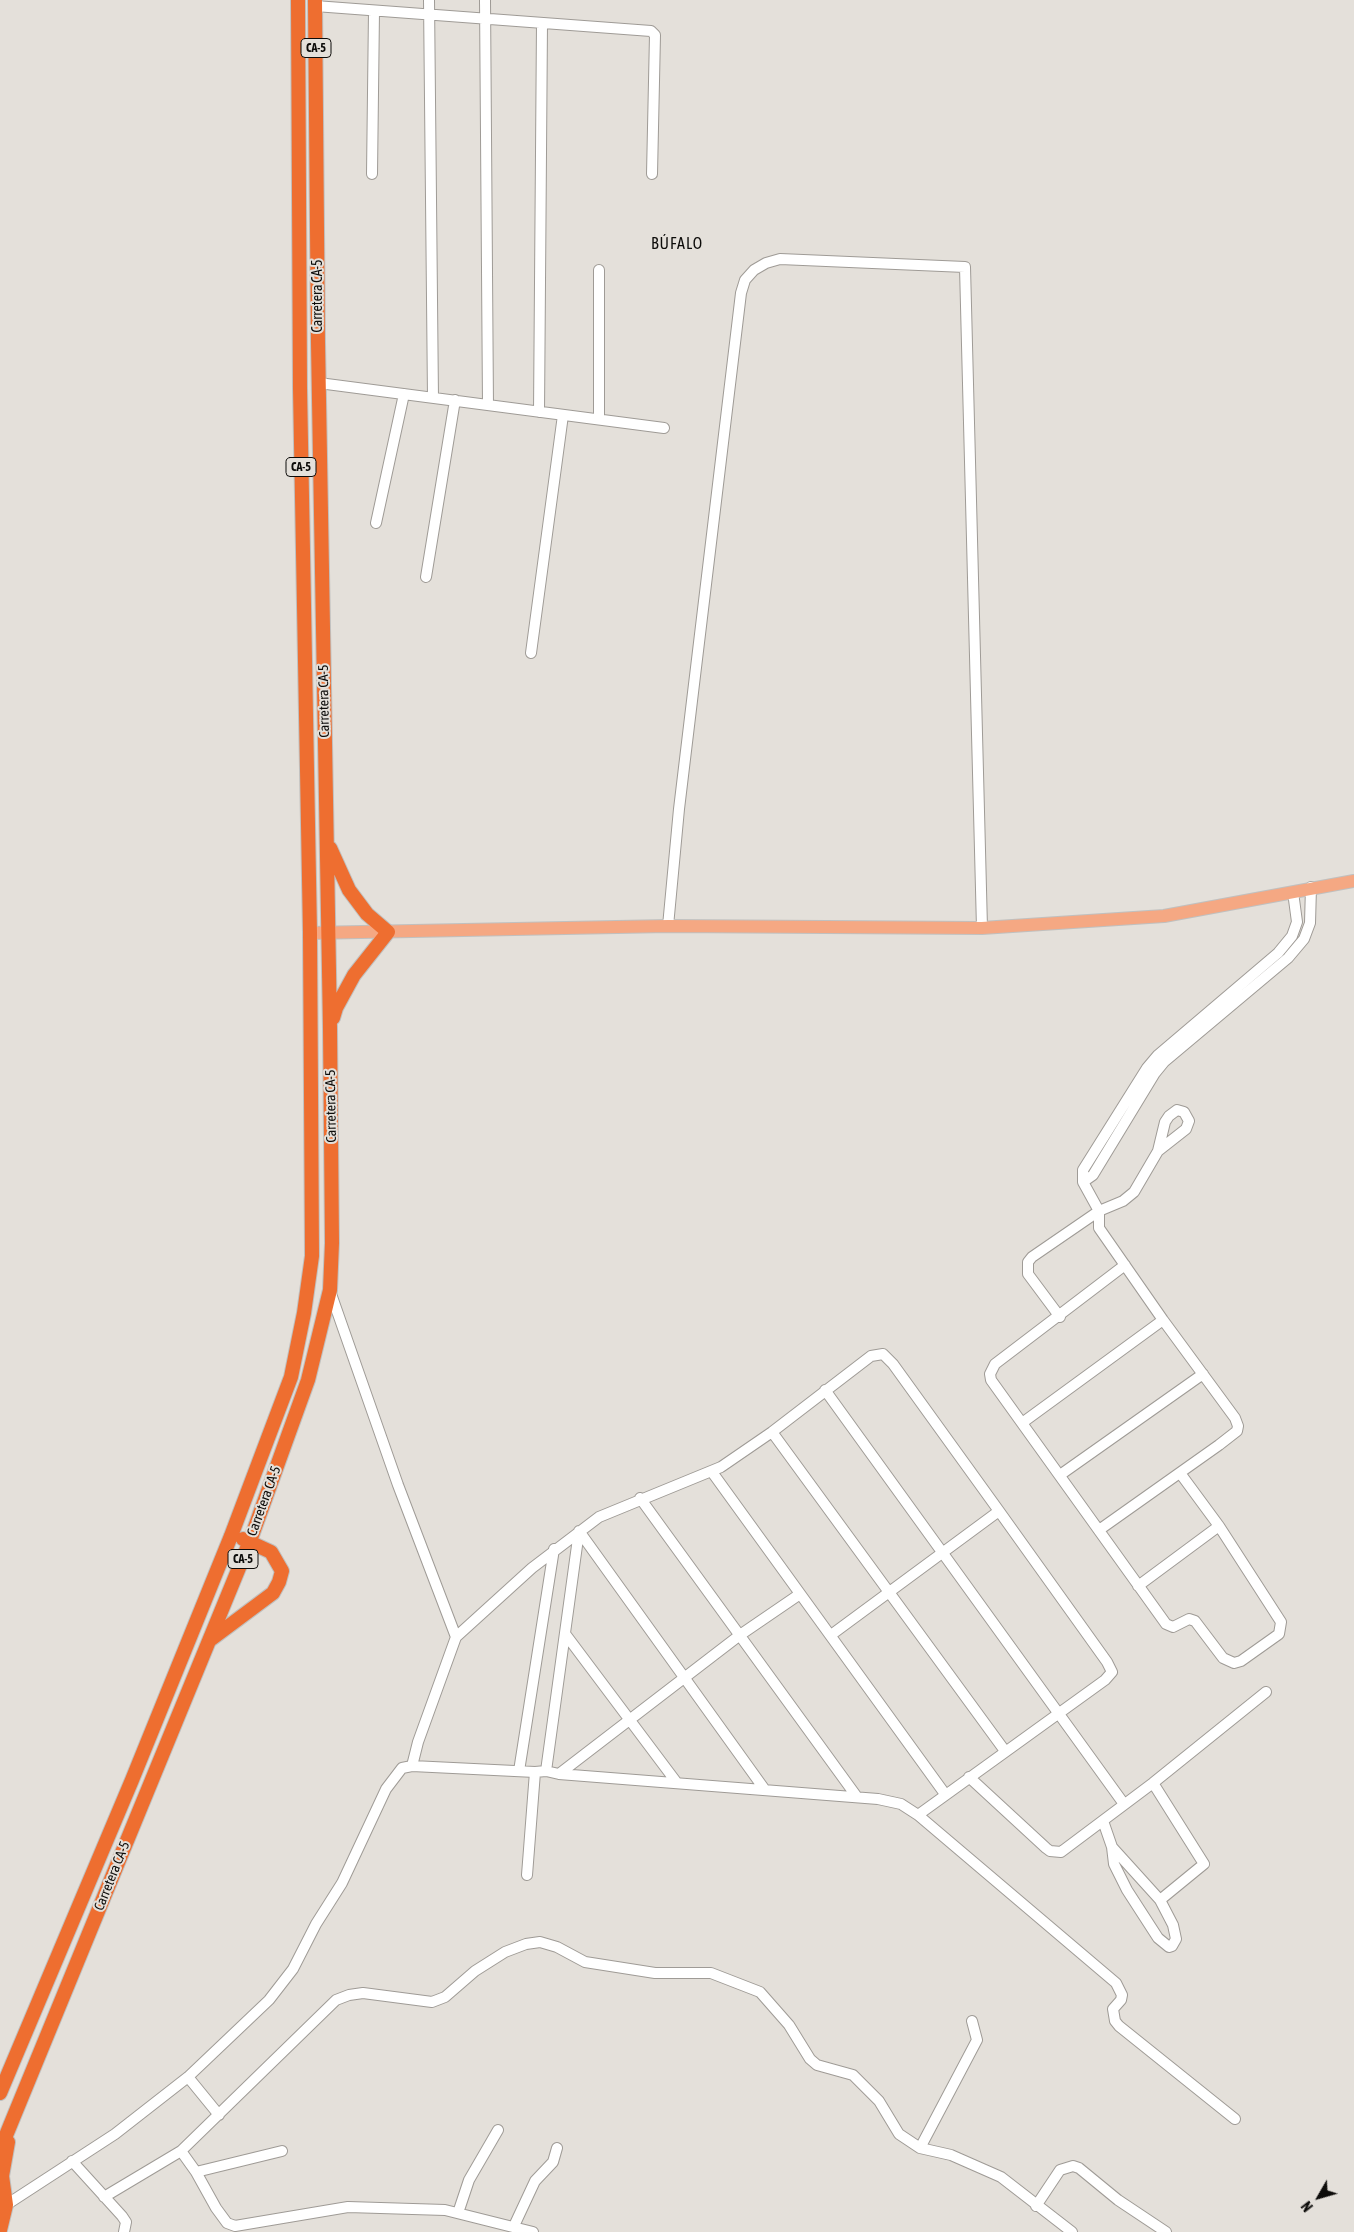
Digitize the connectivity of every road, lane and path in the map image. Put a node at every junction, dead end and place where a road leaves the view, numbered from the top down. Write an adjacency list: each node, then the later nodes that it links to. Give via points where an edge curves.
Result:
1 (299, 0): 9 (highway, via 308,85); 33 (highway, Carretera CA-5 / CA-5, via 300,448)
2 (429, 0): 6 (street)
3 (485, 0): 7 (street)
4 (315, 3): 5 (street); 9 (highway, Carretera CA-5 / CA-5)
5 (374, 11): 6 (street); 10 (street)
6 (429, 15): 7 (street); 15 (street)
7 (485, 19): 8 (street); 17 (street)
8 (542, 23): 11 (street, via 654,33); 18 (street)
9 (316, 91): 13 (highway, Carretera CA-5 / CA-5)
10 (372, 174)
11 (652, 174)
12 (599, 270): 20 (street)
13 (319, 383): 14 (street); 25 (highway, Carretera CA-5 / CA-5)
14 (404, 394): 15 (street); 22 (street)
15 (433, 398): 16 (street)
16 (454, 400): 17 (street); 23 (street)
17 (488, 405): 18 (street)
18 (539, 412): 19 (street)
19 (563, 415): 20 (street); 24 (street)
20 (599, 419): 21 (street)
21 (664, 428)
22 (376, 523)
23 (426, 577)
24 (531, 653)
25 (327, 842): 31 (highway, via 349,890 367,914); 32 (highway, Carretera CA-5 / CA-5)
26 (1354, 881): 27 (main road)
27 (1311, 887): 28 (main road); 36 (street, via 1310,923 1304,939 1288,958 1164,1062 1093,1175)
28 (1293, 892): 30 (main road, via 1164,916); 36 (street, via 1297,922 1292,936 1278,953 1158,1055 1083,1170)
29 (668, 926): 30 (main road); 30 (street, via 741,293 745,280 754,270 780,259 965,267); 31 (main road)
30 (982, 928)
31 (388, 932): 32 (main road); 34 (highway, via 354,975 336,1008)
32 (328, 933): 33 (main road); 34 (highway, Carretera CA-5 / CA-5)
33 (310, 934): 54 (highway, Carretera CA-5 / CA-5, via 312,1256 290,1377)
34 (330, 1028): 39 (highway, Carretera CA-5 / CA-5)
35 (1158, 1151): 37 (street, via 1134,1192 1123,1201)
36 (1083, 1182): 37 (street)
37 (1099, 1211): 38 (street, via 1099,1228); 40 (street, via 1032,1256 1028,1262 1031,1279)
38 (1125, 1265): 40 (street); 41 (street)
39 (330, 1290): 55 (highway, Carretera CA-5 / CA-5, via 308,1380); 64 (street, via 398,1485)
40 (1060, 1317): 44 (street, via 992,1368 991,1380)
41 (1162, 1320): 42 (street); 44 (street)
42 (1202, 1374): 47 (street, via 1238,1426 1237,1431); 48 (street)
43 (825, 1390): 45 (street); 50 (street, via 871,1356 883,1354); 57 (street)
44 (1022, 1423): 48 (street)
45 (772, 1432): 46 (street); 59 (street)
46 (712, 1472): 49 (street); 60 (street)
47 (1180, 1473): 51 (street); 52 (street)
48 (1060, 1475): 52 (street)
49 (640, 1498): 53 (street, via 599,1517); 62 (street)
50 (999, 1511): 57 (street); 68 (street, via 1112,1672)
51 (1219, 1526): 58 (street); 58 (street, via 1279,1617 1282,1627 1279,1634 1241,1660 1229,1662 1195,1621 1189,1619 1173,1627 1166,1624)
52 (1099, 1530): 58 (street)
53 (579, 1531): 56 (street); 61 (street); 66 (street)
54 (231, 1536): 55 (highway); 89 (highway, Carretera CA-5 / CA-5)
55 (250, 1541): 65 (highway, Carretera CA-5 / CA-5); 65 (highway, via 271,1552 282,1571 279,1582 273,1593)
56 (554, 1549): 64 (street); 72 (street)
57 (943, 1552): 59 (street); 68 (street)
58 (1138, 1586)
59 (889, 1591): 63 (street); 70 (street)
60 (800, 1594): 62 (street); 63 (street)
61 (566, 1635): 69 (street); 73 (street)
62 (740, 1635): 66 (street); 80 (street)
63 (831, 1635): 79 (street)
64 (456, 1636): 71 (street)
65 (209, 1640): 92 (highway, Carretera CA-5 / CA-5)
66 (684, 1679): 69 (street); 78 (street)
67 (1266, 1692): 77 (street)
68 (1059, 1712): 70 (street); 81 (street)
69 (629, 1719): 74 (street); 76 (street)
70 (1005, 1751): 75 (street)
71 (412, 1766): 72 (street); 88 (street, via 402,1768 386,1789 342,1883 292,1969 269,2000)
72 (519, 1771): 73 (street)
73 (541, 1772): 74 (street); 85 (street)
74 (559, 1774): 76 (street)
75 (969, 1777): 79 (street); 83 (street, via 1050,1851 1066,1850)
76 (677, 1783): 78 (street)
77 (1153, 1783): 81 (street); 86 (street, via 1204,1864)
78 (765, 1790): 80 (street)
79 (945, 1794): 82 (street)
80 (857, 1797): 82 (street, via 901,1804)
81 (1124, 1804): 83 (street)
82 (918, 1815): 91 (street, via 1116,1983 1122,1995 1113,2009 1119,2026)
83 (1103, 1821): 84 (street)
84 (1112, 1847): 86 (street); 86 (street, via 1114,1864 1127,1890 1152,1930 1169,1947 1175,1943 1175,1933 1171,1918)
85 (527, 1875)
86 (1160, 1900)
87 (972, 2022): 95 (street, via 977,2040)
88 (188, 2077): 90 (street); 99 (street, via 116,2134)
89 (0, 2093)
90 (219, 2115): 95 (street, via 336,2000 363,1993 432,2002 445,1997 475,1970 505,1952 540,1942 584,1962 655,1973 711,1973 760,1992 789,2024 810,2059 817,2065 854,2075 879,2101 899,2134); 97 (street)
91 (1235, 2118)
92 (11, 2124): 96 (highway, Carretera CA-5 / CA-5); 102 (highway, via 3,2169)
93 (498, 2130): 104 (street, via 469,2180)
94 (557, 2148): 105 (street, via 553,2162 535,2181)
95 (920, 2148): 103 (street, via 951,2155 1001,2177)
96 (0, 2150)
97 (181, 2151): 100 (street); 101 (street)
98 (282, 2151): 100 (street)
99 (72, 2161): 101 (street); 102 (street)
100 (196, 2172): 104 (street, via 227,2224 235,2226 348,2207)
101 (104, 2197): 107 (street, via 126,2222)
102 (6, 2205): 106 (highway)
103 (1036, 2206): 109 (street); 110 (street, via 1060,2170 1073,2166)
104 (458, 2213): 105 (street)
105 (514, 2226): 108 (street)
106 (0, 2230)
107 (124, 2232)
108 (533, 2232)
109 (1072, 2232)
110 (1166, 2232)

